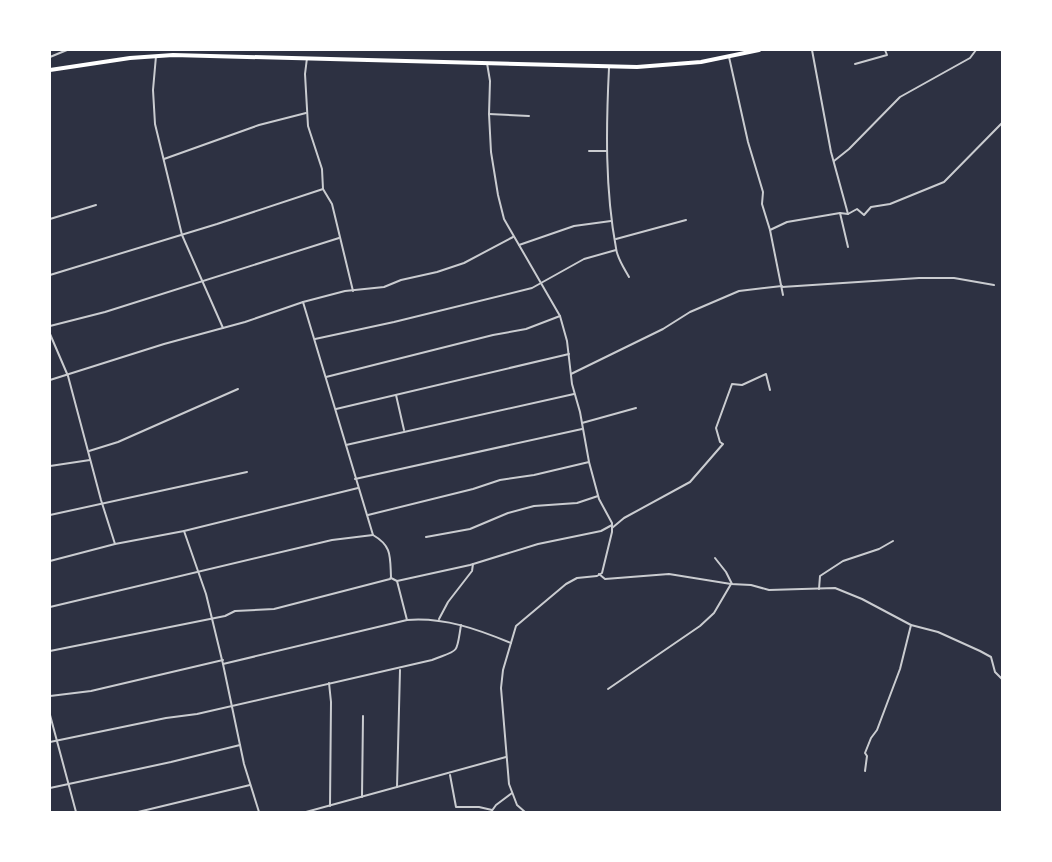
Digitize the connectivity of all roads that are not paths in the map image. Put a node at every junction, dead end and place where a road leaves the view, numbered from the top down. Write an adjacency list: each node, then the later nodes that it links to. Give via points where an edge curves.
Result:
1 (68, 50): 7 (street)
2 (759, 50): 8 (highway)
3 (812, 50): 21 (street)
4 (885, 50): 11 (street, via 887,55)
5 (976, 50): 21 (street, via 970,58 900,97)
6 (156, 56): 9 (highway); 13 (highway); 20 (street, via 155,124)
7 (50, 57)
8 (729, 57): 12 (highway, via 687,64); 29 (street)
9 (307, 58): 10 (highway); 14 (street)
10 (486, 63): 12 (highway); 15 (street)
11 (855, 64)
12 (609, 67): 19 (street)
13 (50, 70)
14 (306, 112): 20 (street); 22 (street, via 322,169)
15 (489, 114): 16 (street); 31 (street, via 498,195)
16 (529, 116)
17 (1002, 123): 25 (street, via 944,182 890,204 871,207 864,215 857,209)
18 (590, 151): 19 (street)
19 (607, 151): 28 (street)
20 (164, 159): 30 (street)
21 (834, 161): 25 (street)
22 (323, 189): 30 (street); 32 (street, via 332,204)
23 (96, 205): 26 (street)
24 (840, 213): 25 (street); 29 (street, via 787,222); 35 (street)
25 (848, 214)
26 (50, 219)
27 (686, 220): 33 (street)
28 (611, 221): 33 (street); 34 (street, via 564,228)
29 (770, 230): 42 (street)
30 (182, 235): 37 (street); 39 (street)
31 (514, 237): 34 (street); 43 (street, via 437,272 384,287)
32 (339, 238): 39 (street); 43 (street)
33 (615, 239): 36 (street)
34 (519, 245): 40 (street)
35 (848, 247)
36 (616, 249): 38 (street); 40 (street, via 584,259)
37 (50, 275)
38 (629, 277)
39 (202, 282): 47 (street); 48 (street)
40 (540, 282): 46 (street); 50 (street, via 532,288)
41 (994, 285): 42 (street, via 954,278 919,278)
42 (782, 286): 44 (street); 52 (street, via 739,291)
43 (352, 291): 45 (street)
44 (783, 295)
45 (303, 302): 48 (street); 50 (street)
46 (560, 316): 51 (street); 54 (street, via 526,329)
47 (50, 326)
48 (223, 328): 53 (street)
49 (50, 334): 53 (street)
50 (315, 339): 54 (street)
51 (569, 354): 52 (street); 59 (street)
52 (571, 374): 58 (street)
53 (68, 376): 55 (street); 66 (street)
54 (326, 377): 61 (street)
55 (50, 380)
56 (238, 389): 66 (street)
57 (770, 390): 77 (street, via 766,374 742,385 732,384 716,428 723,444 690,482)
58 (574, 394): 62 (street); 64 (street)
59 (396, 395): 61 (street); 64 (street)
60 (636, 408): 62 (street)
61 (334, 410): 65 (street)
62 (582, 423): 63 (street)
63 (582, 429): 68 (street); 71 (street)
64 (404, 430): 65 (street)
65 (345, 445): 71 (street)
66 (89, 451): 67 (street)
67 (90, 460): 69 (street); 74 (street)
68 (589, 462): 73 (street); 76 (street, via 500,480)
69 (50, 466)
70 (247, 472): 74 (street)
71 (355, 479): 72 (street)
72 (358, 488): 76 (street); 78 (street)
73 (598, 496): 77 (street); 80 (street, via 534,506 470,529)
74 (102, 504): 75 (street); 82 (street)
75 (50, 515)
76 (368, 515): 79 (street)
77 (612, 526): 85 (street); 87 (street)
78 (184, 531): 82 (street); 86 (street)
79 (373, 535): 86 (street, via 332,540); 88 (street, via 389,549)
80 (426, 537)
81 (893, 541): 91 (street, via 843,561 820,576)
82 (115, 544): 84 (street)
83 (715, 558): 90 (street)
84 (50, 561)
85 (473, 564): 89 (street); 94 (street)
86 (197, 572): 92 (street); 93 (street)
87 (600, 574): 90 (street, via 605,579 669,574); 98 (street, via 577,578 558,590 518,624)
88 (391, 578): 89 (street); 93 (street, via 274,609 235,611)
89 (397, 580): 95 (street)
90 (732, 584): 91 (street, via 768,590); 104 (street, via 714,613 700,626)
91 (819, 589): 97 (street, via 835,588)
92 (50, 606)
93 (211, 618): 99 (street); 100 (street)
94 (439, 619): 95 (street); 96 (street)
95 (407, 621): 100 (street)
96 (461, 625): 98 (street); 101 (street, via 455,652)
97 (911, 625): 102 (street, via 938,632 991,657); 113 (street, via 900,669 865,753)
98 (511, 642): 112 (street, via 501,688)
99 (50, 651)
100 (223, 662): 105 (street, via 91,691); 106 (street)
101 (400, 669): 103 (street); 117 (street)
102 (1002, 680)
103 (329, 683): 106 (street); 121 (street)
104 (608, 689)
105 (50, 696)
106 (232, 706): 109 (street); 111 (street)
107 (50, 715): 109 (street)
108 (363, 716): 120 (street)
109 (56, 740): 110 (street); 115 (street)
110 (50, 742)
111 (240, 745): 115 (street); 116 (street)
112 (506, 757): 114 (street); 119 (street)
113 (865, 771)
114 (450, 774): 117 (street); 122 (street, via 456,807)
115 (68, 783): 118 (street); 123 (street)
116 (250, 784): 124 (street); 125 (street)
117 (397, 787): 120 (street)
118 (50, 788)
119 (512, 793): 122 (street); 127 (street)
120 (362, 798): 121 (street)
121 (330, 806): 126 (street)
122 (491, 811)
123 (76, 813)
124 (138, 813)
125 (259, 813)
126 (306, 813)
127 (525, 813)

